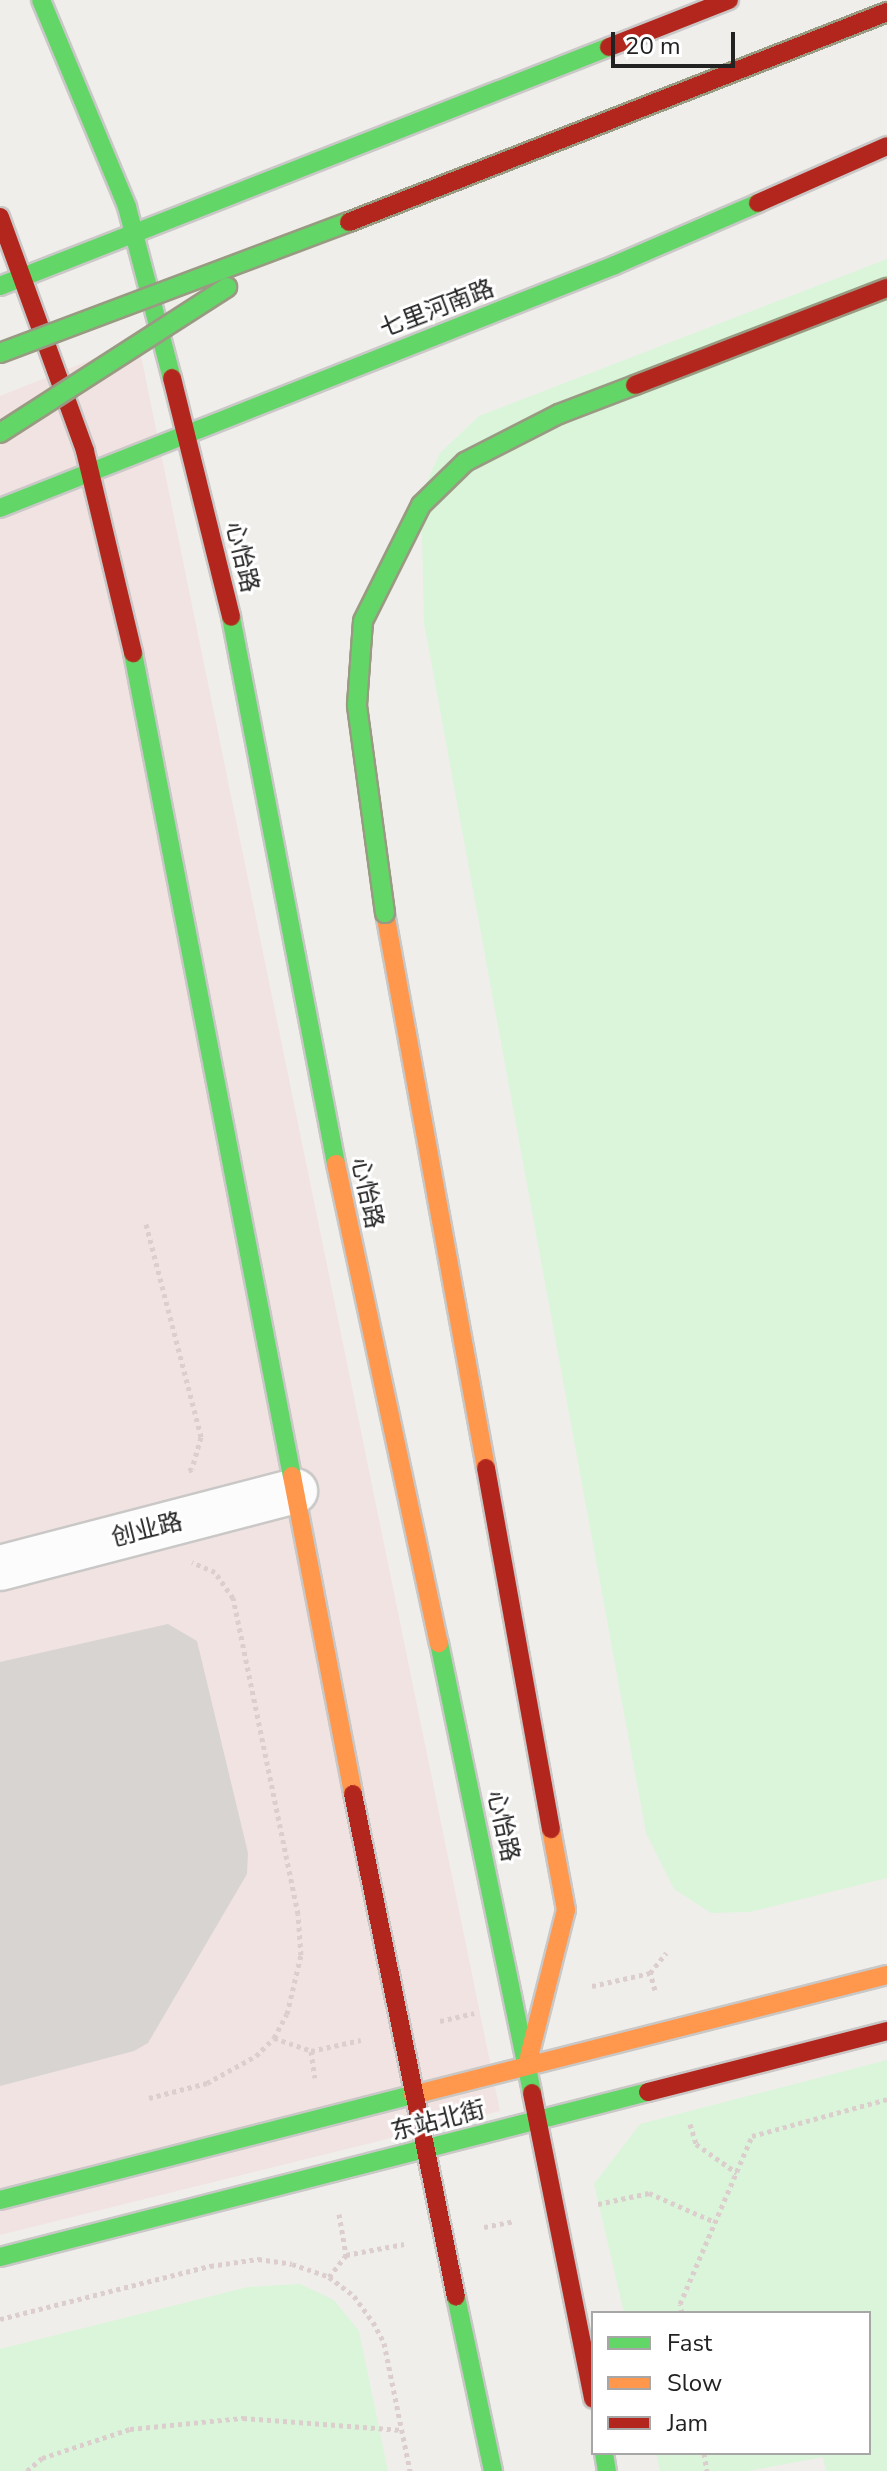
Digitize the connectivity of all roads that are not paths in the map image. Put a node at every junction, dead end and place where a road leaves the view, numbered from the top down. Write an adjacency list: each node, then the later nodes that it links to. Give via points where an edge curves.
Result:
1 (729, 0): 8 (street)
2 (44, 6): 8 (street, 心怡路)
3 (887, 12): 5 (street, bridge)
4 (887, 19): 5 (street, bridge)
5 (862, 22): 9 (street, bridge)
6 (887, 146): 15 (street, 七里河南路, via 615,265)
7 (0, 217): 10 (street)
8 (135, 233): 10 (street); 15 (street, 心怡路)
9 (301, 240): 13 (street, bridge); 14 (street, bridge)
10 (23, 277): 11 (street); 16 (street)
11 (0, 286)
12 (887, 288): 22 (street, bridge, via 559,414 465,462 421,505 363,621 357,705 385,913 566,1910)
13 (0, 353)
14 (0, 433)
15 (188, 433): 16 (street, 七里河南路); 22 (street, 心怡路, via 221,564 327,1121)
16 (90, 472): 17 (street, 七里河南路); 18 (street, via 121,589)
17 (0, 508)
18 (295, 1491): 19 (street, 创业路); 23 (street)
19 (0, 1568)
20 (887, 1975): 22 (street, 东站北街)
21 (887, 2031): 24 (street, 东站北街)
22 (527, 2067): 23 (street, 东站北街); 24 (street, 心怡路)
23 (414, 2095): 25 (street); 26 (street, 东站北街)
24 (537, 2120): 25 (street, 东站北街); 28 (street, 心怡路)
25 (425, 2149): 27 (street, 东站北街); 29 (street)
26 (0, 2200)
27 (0, 2257)
28 (591, 2389)
29 (493, 2471)

